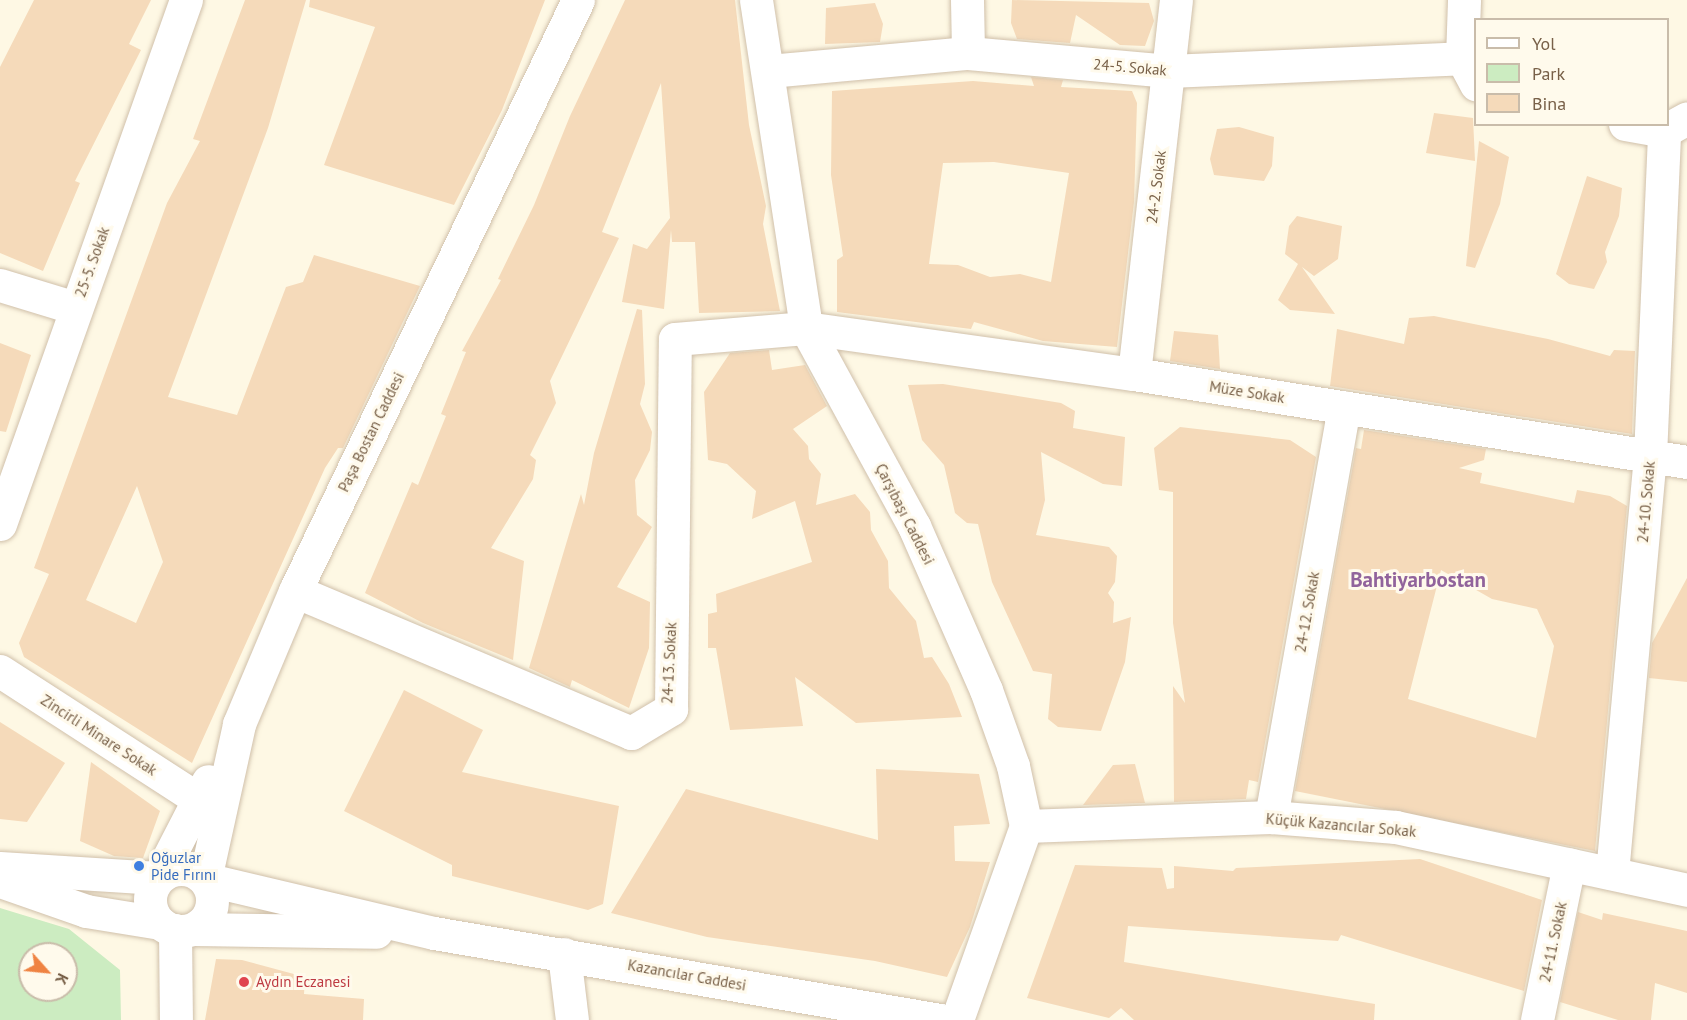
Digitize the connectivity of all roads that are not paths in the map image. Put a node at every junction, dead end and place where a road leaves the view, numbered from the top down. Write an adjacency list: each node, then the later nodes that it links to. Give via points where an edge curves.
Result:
1 (186, 0): 13 (street, 25-5. Sokak)
2 (579, 0): 21 (street, Paşa Bostan Caddesi)
3 (756, 0): 8 (street, Çarşıbaşı Caddesi)
4 (967, 0): 7 (street)
5 (1176, 0): 9 (street, 24-2. Sokak)
6 (1464, 0): 10 (street)
7 (968, 53): 8 (street, 24-5. Sokak); 9 (street, 24-5. Sokak)
8 (769, 71): 15 (street, Çarşıbaşı Caddesi)
9 (1169, 71): 10 (street, 24-5. Sokak); 16 (street, 24-2. Sokak)
10 (1469, 71)
11 (1675, 124): 14 (street, 24-10. Sokak)
12 (0, 285): 13 (street)
13 (75, 308): 20 (street, 25-5. Sokak)
14 (1672, 314): 18 (street, 24-10. Sokak)
15 (806, 328): 16 (street, Müze Sokak); 21 (street, 24-13. Sokak, via 675,339 670,710 631,733); 26 (street, Çarşıbaşı Caddesi, via 919,537 986,690 1013,766)
16 (1134, 374): 17 (street, Müze Sokak)
17 (1344, 407): 18 (street, Müze Sokak); 25 (street, 24-12. Sokak)
18 (1650, 456): 19 (street, Müze Sokak); 29 (street, 24-10. Sokak)
19 (1687, 462)
20 (0, 524)
21 (295, 591): 23 (street, Paşa Bostan Caddesi)
22 (0, 671): 24 (street, Zincirli Minare Sokak)
23 (239, 724): 24 (street); 31 (street, Paşa Bostan Caddesi)
24 (198, 799): 30 (street)
25 (1271, 817): 26 (street, Küçük Kazancılar Sokak); 27 (street, Küçük Kazancılar Sokak, via 1396,827)
26 (1026, 826): 40 (street)
27 (1569, 864): 29 (street, Küçük Kazancılar Sokak); 41 (street, 24-11. Sokak)
28 (0, 868): 30 (street)
29 (1612, 873): 33 (street, Küçük Kazancılar Sokak)
30 (158, 878): 31 (street, via 174,869 186,869); 34 (street, via 150,897 152,912)
31 (205, 879): 34 (street, via 213,896 211,908); 35 (street, Kazancılar Caddesi)
32 (0, 881): 34 (street, Kazancılar Caddesi, via 86,911)
33 (1687, 890)
34 (177, 927): 35 (street, Kazancılar Caddesi); 37 (street)
35 (434, 933): 36 (street, Kazancılar Caddesi)
36 (564, 954): 38 (street); 39 (street, Kazancılar Caddesi)
37 (176, 1020)
38 (572, 1020)
39 (940, 1020)
40 (957, 1020)
41 (1537, 1020)

